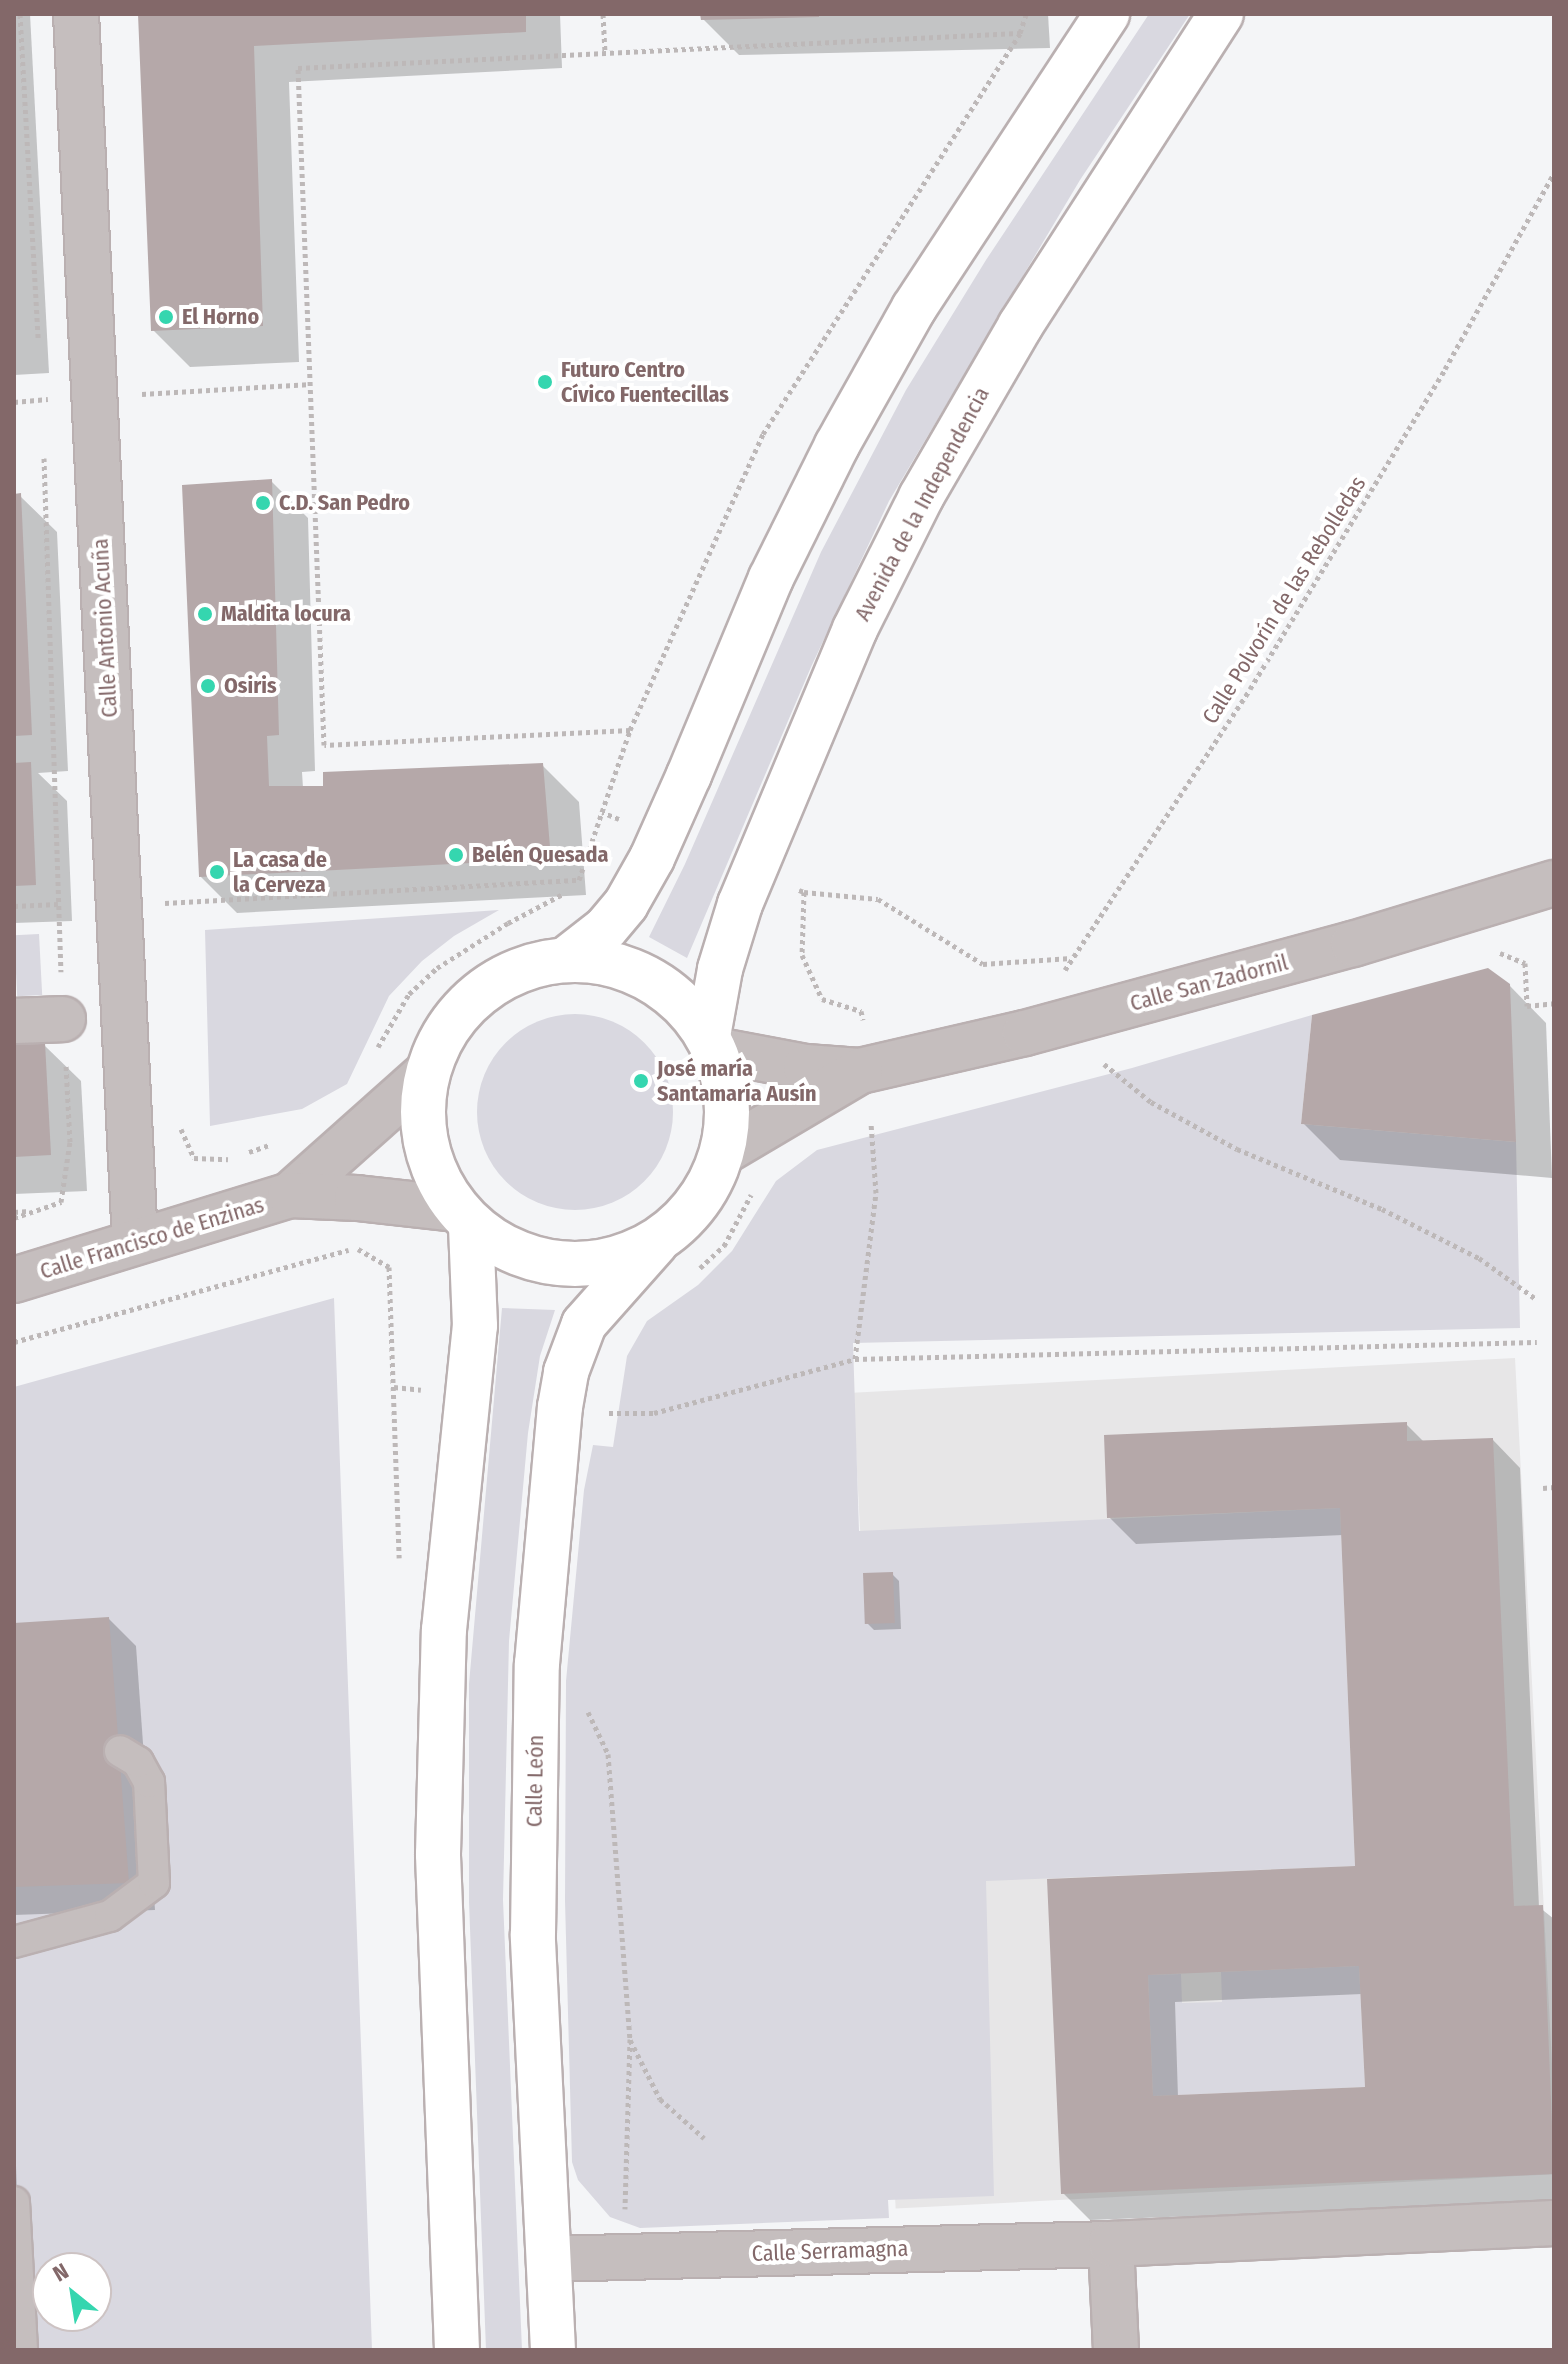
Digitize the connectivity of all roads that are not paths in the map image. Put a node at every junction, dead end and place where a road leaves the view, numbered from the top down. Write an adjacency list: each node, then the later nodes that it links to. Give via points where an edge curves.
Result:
1 (76, 14): 14 (street, Calle Antonio Acuña)
2 (1107, 14): 5 (main road, via 914,308 837,445 771,578 662,836 626,904 606,928)
3 (1221, 14): 8 (main road, Avenida de la Independencia, via 1020,326 921,497 855,629 752,874 720,969)
4 (1554, 883): 9 (street, Calle San Zadornil, via 1025,1033)
5 (565, 960): 8 (main road, via 621,966 671,993); 10 (main road, via 504,977 475,996 438,1044)
6 (63, 1019): 7 (street)
7 (14, 1021)
8 (712, 1043): 9 (street, Calle San Zadornil, via 806,1067); 11 (main road, Calle León, via 726,1083 729,1117)
9 (860, 1071): 11 (street, Calle San Zadornil)
10 (427, 1073): 12 (street, Calle Francisco de Enzinas); 13 (main road, via 422,1120 433,1168)
11 (723, 1152): 15 (main road, Calle León, via 699,1203)
12 (290, 1195): 13 (street, Calle Francisco de Enzinas, via 357,1198); 14 (street, Calle Francisco de Enzinas)
13 (464, 1219): 15 (main road, via 542,1261 601,1263); 24 (main road, via 475,1326 444,1630 438,1854)
14 (135, 1241): 16 (street, Calle Francisco de Enzinas)
15 (656, 1243): 22 (main road, Calle León, via 584,1324 560,1407 537,1664 533,1934)
16 (14, 1280)
17 (120, 1751): 18 (lane, via 138,1762 149,1782 154,1883 110,1916)
18 (14, 1942)
19 (14, 2202): 23 (lane)
20 (1554, 2223): 21 (street, Calle Serramagna)
21 (1111, 2244): 22 (street, Calle Serramagna); 26 (street)
22 (550, 2259): 25 (main road, Calle León)
23 (22, 2350)
24 (457, 2350)
25 (553, 2350)
26 (1116, 2350)

